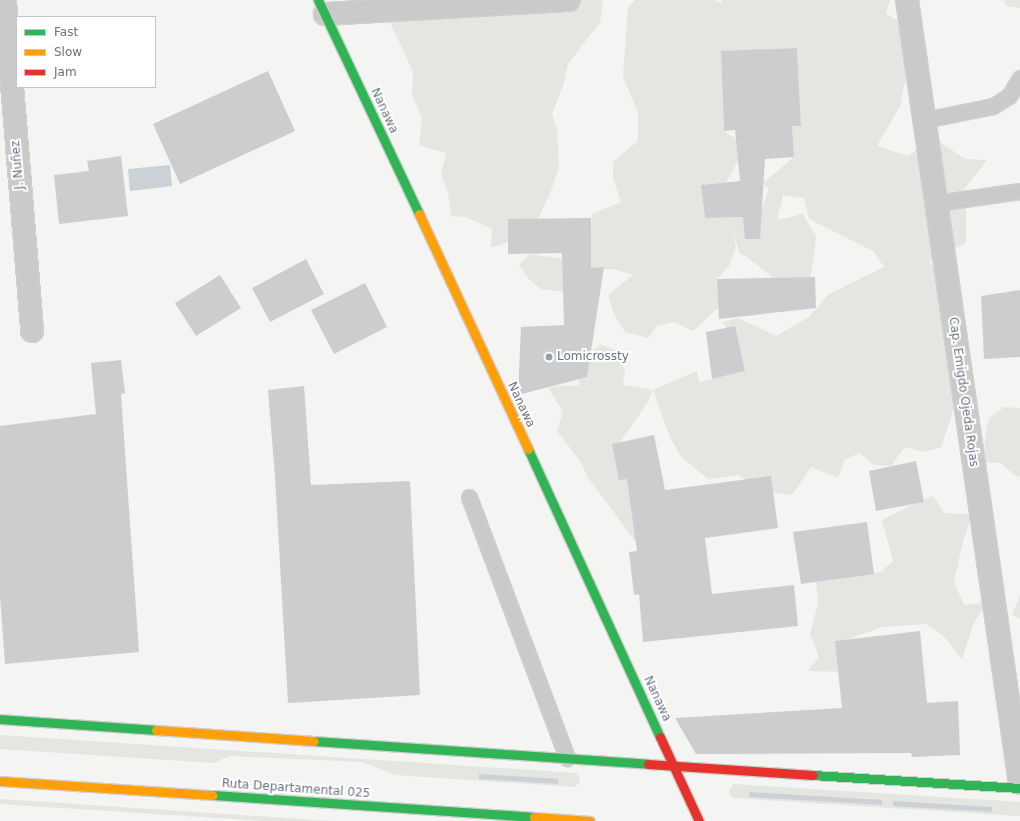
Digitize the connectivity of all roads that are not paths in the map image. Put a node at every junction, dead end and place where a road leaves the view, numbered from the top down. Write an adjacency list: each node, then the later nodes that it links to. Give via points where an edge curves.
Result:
1 (4, 0): 9 (street, J. Nuñez)
2 (569, 0): 4 (street)
3 (907, 0): 6 (street, Cap. Emigdo Ojeda Rojas)
4 (322, 7): 13 (main road, Nanawa)
5 (1020, 78): 6 (lane, via 1009,96 993,106)
6 (924, 120): 8 (street, Cap. Emigdo Ojeda Rojas)
7 (1020, 191): 8 (lane)
8 (936, 203): 15 (street, Cap. Emigdo Ojeda Rojas)
9 (32, 331)
10 (469, 497): 12 (lane)
11 (0, 719): 12 (main road)
12 (567, 758): 13 (main road)
13 (674, 766): 16 (main road); 18 (main road, Nanawa)
14 (0, 781): 17 (main road, Ruta Departamental 025)
15 (1020, 783)
16 (1020, 788)
17 (590, 821)
18 (699, 821)

